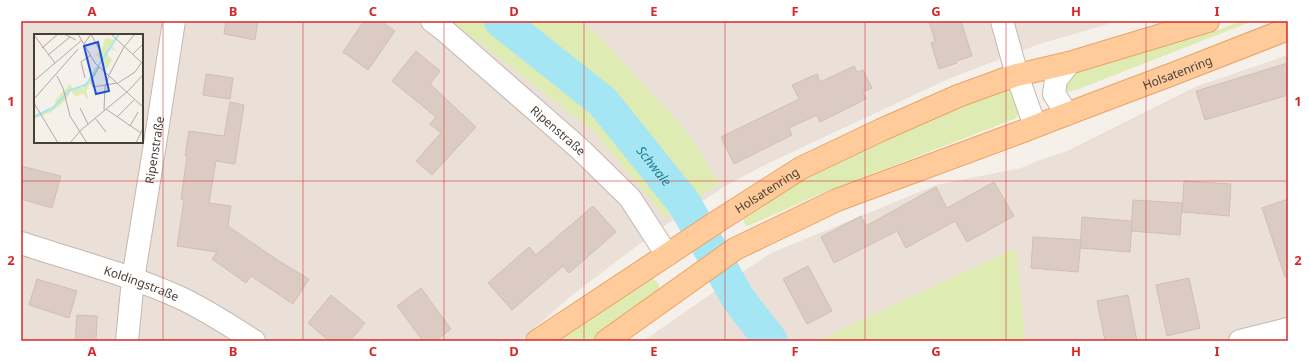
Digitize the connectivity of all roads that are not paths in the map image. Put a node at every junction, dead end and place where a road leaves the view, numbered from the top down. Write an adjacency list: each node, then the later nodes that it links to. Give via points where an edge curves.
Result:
1 (174, 21): 12 (street, Ripenstraße)
2 (432, 21): 11 (street, Ripenstraße, via 580,149 630,198)
3 (1002, 21): 7 (street)
4 (1208, 21): 6 (main road, Holsatenring)
5 (1288, 29): 8 (main road, Holsatenring)
6 (1068, 63): 7 (main road, Holsatenring); 8 (street, via 1056,80 1054,94)
7 (1017, 75): 9 (street); 11 (main road, Holsatenring, via 958,96 801,168)
8 (1066, 114): 9 (main road, Holsatenring)
9 (1035, 126): 17 (main road, Holsatenring, via 837,200 735,249)
10 (21, 243): 12 (street, Koldingstraße)
11 (675, 250): 16 (main road, Holsatenring)
12 (133, 279): 14 (street, Ripenstraße); 15 (street, Koldingstraße, via 183,300)
13 (1288, 330): 18 (street)
14 (127, 341)
15 (254, 341)
16 (538, 341)
17 (606, 341)
18 (1240, 341)

